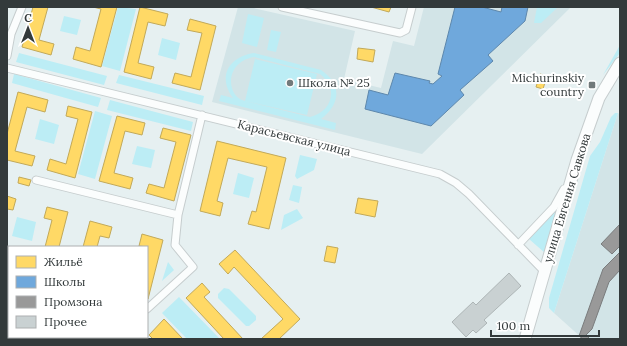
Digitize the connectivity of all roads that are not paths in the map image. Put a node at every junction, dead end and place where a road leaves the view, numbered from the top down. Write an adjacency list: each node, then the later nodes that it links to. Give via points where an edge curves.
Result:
1 (22, 7): 4 (street, via 11,34)
2 (282, 7): 3 (street, via 400,34 406,30)
3 (412, 7)
4 (7, 56)
5 (620, 63): 8 (main road, улица Евгения Савкова, via 599,98)
6 (7, 68): 7 (street, Карасьевская улица)
7 (202, 115): 10 (street); 11 (street, Карасьевская улица, via 440,174 456,182)
8 (577, 160): 11 (street, via 572,165 562,195 554,207); 12 (main road, улица Евгения Савкова)
9 (36, 180): 10 (street)
10 (178, 216): 13 (street, via 175,245 193,267)
11 (518, 245): 12 (street, Карасьевская улица)
12 (545, 272): 14 (main road, улица Евгения Савкова)
13 (148, 309)
14 (525, 339)

